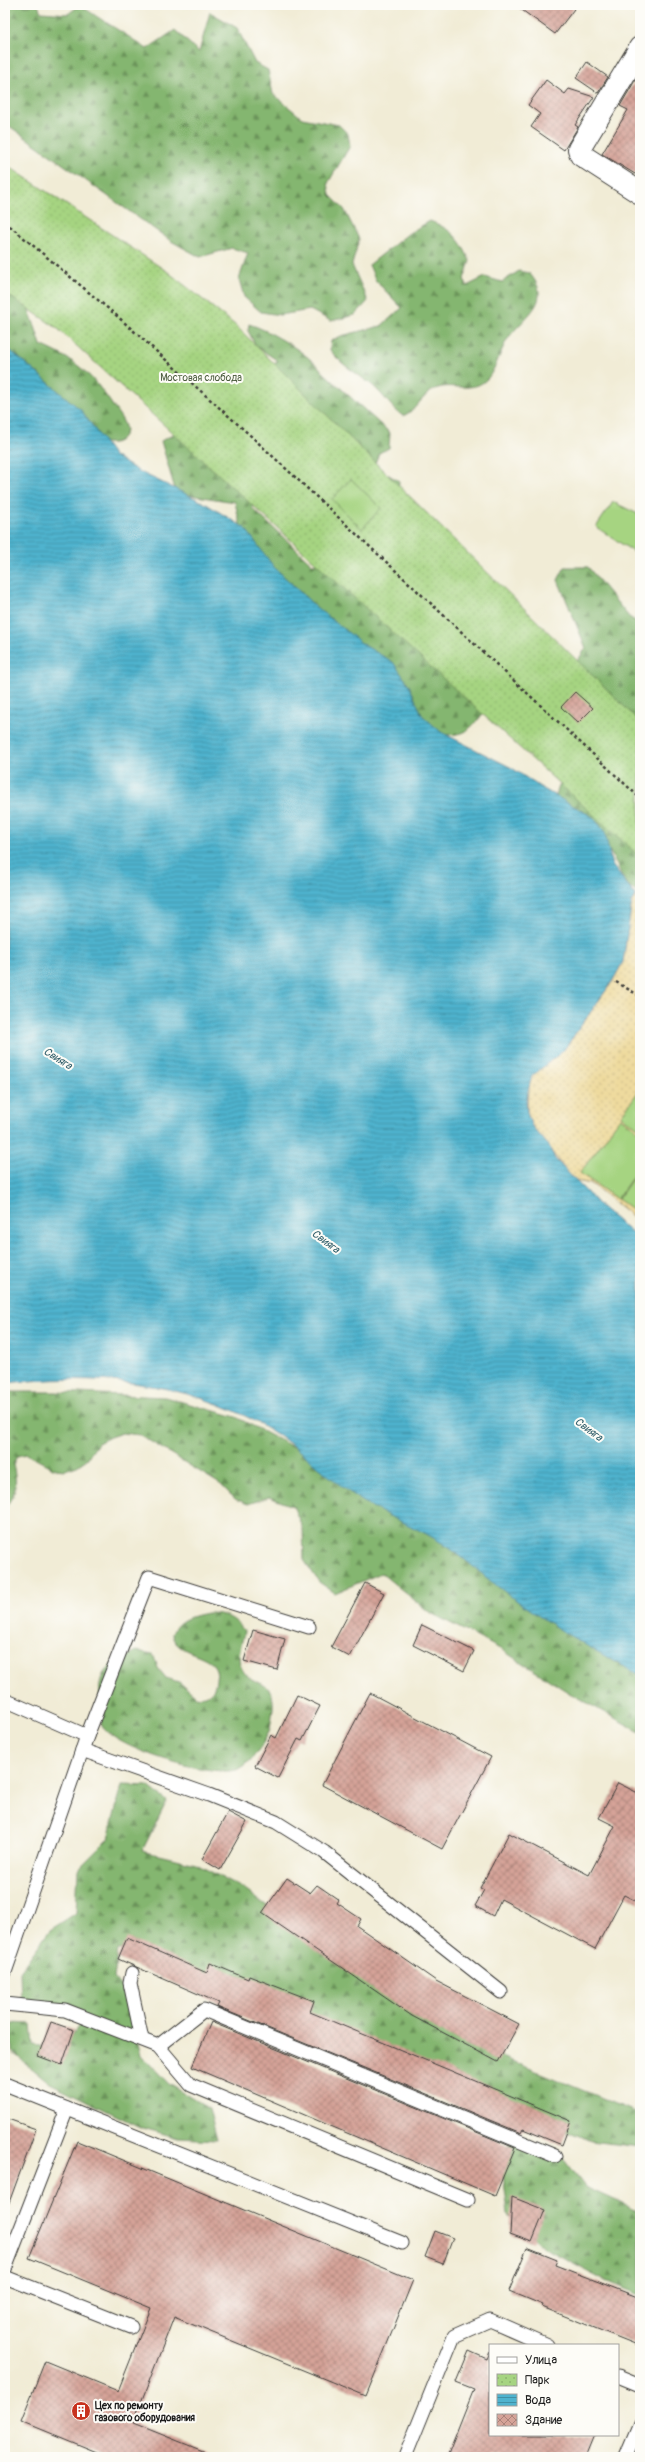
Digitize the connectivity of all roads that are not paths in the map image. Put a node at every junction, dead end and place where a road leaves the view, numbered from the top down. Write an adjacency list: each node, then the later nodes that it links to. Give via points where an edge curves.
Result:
1 (640, 48): 2 (street, via 579,149 581,155)
2 (640, 193)
3 (309, 1627): 5 (lane, via 149,1578)
4 (5, 1700): 5 (lane)
5 (87, 1736): 6 (lane)
6 (82, 1750): 7 (lane); 9 (lane, via 209,1795 276,1822 324,1852)
7 (5, 1972)
8 (132, 1973): 11 (lane, via 130,1983)
9 (501, 1992)
10 (5, 2004): 11 (lane, via 65,2010)
11 (142, 2039): 12 (lane)
12 (158, 2046): 15 (lane, via 204,2010); 16 (lane, via 191,2085)
13 (5, 2084): 14 (lane)
14 (67, 2109): 17 (lane); 18 (lane)
15 (555, 2156)
16 (468, 2200)
17 (402, 2243)
18 (5, 2269)
19 (5, 2277): 20 (lane)
20 (131, 2327)
21 (545, 2344): 25 (lane, via 490,2320 454,2336)
22 (619, 2376): 23 (lane)
23 (640, 2385)
24 (640, 2424): 26 (lane)
25 (405, 2457)
26 (626, 2457)

